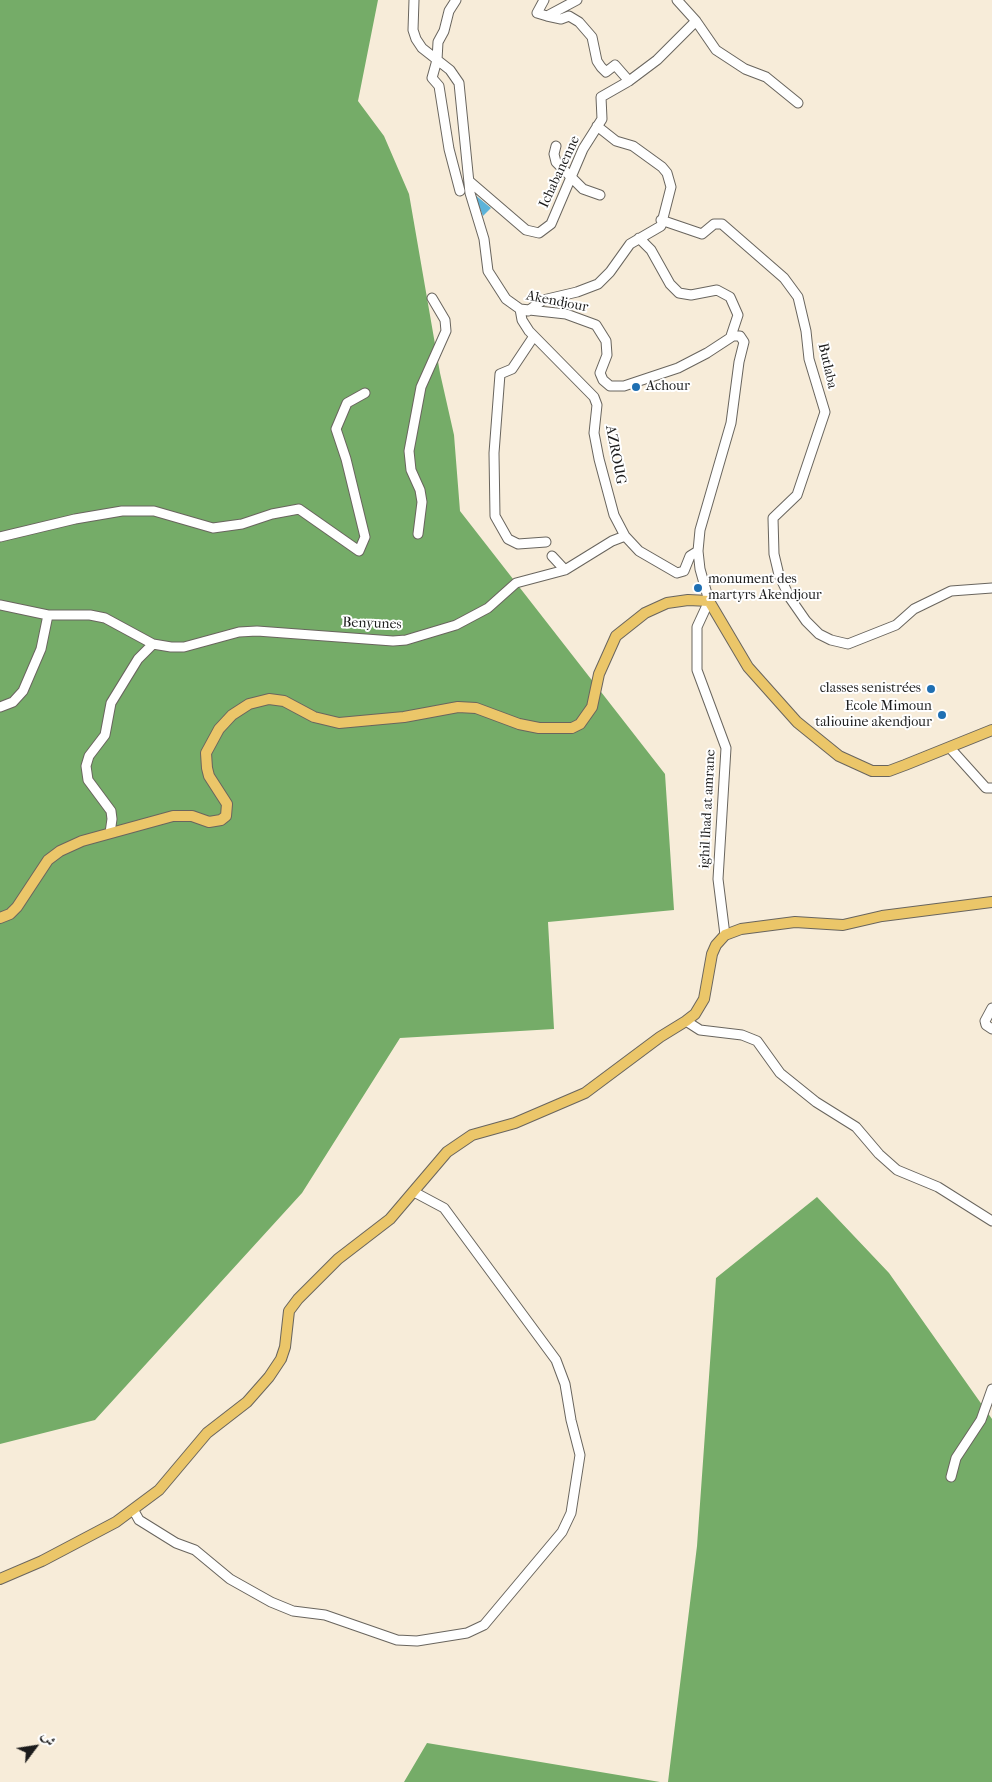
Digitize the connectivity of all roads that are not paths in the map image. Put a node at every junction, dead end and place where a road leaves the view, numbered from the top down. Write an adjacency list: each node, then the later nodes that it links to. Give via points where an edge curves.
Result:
1 (414, 0): 8 (street, Akendjour, via 413,30 416,39)
2 (456, 0): 8 (street, via 438,42)
3 (544, 0): 6 (street, via 537,13)
4 (577, 0): 6 (street)
5 (677, 0): 7 (street)
6 (547, 16): 9 (street, via 561,19 569,16 579,22 592,37 601,67 606,72 615,65)
7 (696, 21): 9 (street, Ichabanenne, via 657,60); 10 (street, via 716,50 745,69 766,77)
8 (437, 60): 14 (street, Akendjour, via 455,76 461,91); 15 (street, via 432,78 439,86 449,149)
9 (629, 81): 11 (street, Ichabanenne, via 601,97 602,119)
10 (798, 103)
11 (598, 126): 13 (street, Ichabanenne); 17 (street, via 616,141 633,146 667,173 671,187)
12 (556, 146): 13 (street, via 556,162)
13 (571, 176): 14 (street, Ichabanenne, via 551,224 539,233 526,230); 16 (street, via 583,188)
14 (469, 181): 20 (street, Akendjour, via 490,276 506,299)
15 (460, 191)
16 (600, 195)
17 (661, 220): 18 (street, via 658,229); 33 (street, Butlaba, via 702,234 714,224 722,224 784,278 798,297 809,359 825,412 797,495 774,518 774,554 779,575 806,622 819,634 848,644 896,626 914,609 951,591)
18 (639, 238): 20 (street, via 625,249 598,284 543,300); 22 (street, via 652,250 670,284 679,293 691,296 717,290 730,297 738,315)
19 (432, 298): 26 (street, via 445,320 446,331 421,387 409,451 410,470 422,502)
20 (524, 310): 21 (street, via 524,324); 23 (street, Akendjour, via 575,316 599,328 607,346 600,373)
21 (534, 336): 25 (street); 29 (street, via 510,371 500,374 494,453 495,516 508,539 518,544)
22 (731, 336): 23 (street, via 707,353 667,372 624,386); 30 (street, via 740,336 744,344 731,423 700,530)
23 (608, 385): 25 (street)
24 (365, 393): 27 (street, via 347,403 336,429 365,537 360,551 300,510 213,528 154,511 122,512 66,520)
25 (594, 397): 28 (street, AZROUG, via 597,405 594,433 599,459 614,515)
26 (418, 534)
27 (0, 536)
28 (625, 536): 30 (street, AZROUG, via 639,551 677,573 686,570 690,556); 32 (street, Benyunes)
29 (546, 542)
30 (698, 551): 34 (street)
31 (552, 556): 32 (street)
32 (565, 570): 37 (street, Benyunes, via 516,583 482,612 444,630 406,640 257,631 220,636 184,647)
33 (992, 588)
34 (709, 601): 40 (main road, via 748,667 798,722 839,756 881,772); 42 (main road, via 668,603 645,612 626,626 606,654 587,718 572,728 532,727 476,708 458,707 339,724 314,718 284,702 269,699 249,704 219,729 206,753 209,776 227,804 226,816 209,822 178,815); 45 (street, ighil lhad at amrane, via 697,627 697,670 726,748 718,879)
35 (0, 605): 36 (street, Benyunes)
36 (48, 615): 37 (street, Benyunes, via 105,618); 38 (street, via 40,649 23,691 13,702)
37 (153, 644): 42 (street, via 138,659 114,697 105,735 89,756 86,766 88,780 111,811)
38 (0, 707)
39 (992, 730): 40 (main road)
40 (950, 748): 41 (street, via 986,788)
41 (992, 788)
42 (110, 833): 44 (main road, via 60,850 40,871 17,907)
43 (992, 902): 45 (main road, via 882,916 843,925 795,922 741,929)
44 (0, 918)
45 (725, 935): 47 (main road, via 712,954 704,999)
46 (992, 1008): 48 (street, via 985,1021)
47 (686, 1021): 49 (main road, via 585,1093 540,1114 472,1135 458,1143 431,1169); 50 (street, via 700,1030 742,1035 757,1041 780,1073 816,1102 856,1127 897,1170 938,1187)
48 (992, 1030)
49 (414, 1192): 53 (main road, via 390,1220 338,1259 298,1299 286,1319 281,1359 259,1390 213,1427 169,1480); 53 (street, via 444,1208 556,1360 565,1384 570,1420 580,1455 571,1513 562,1532 484,1625 468,1633 398,1640 325,1615 293,1611 230,1579 194,1550 139,1520)
50 (992, 1221)
51 (992, 1389): 52 (street, via 981,1420 956,1458)
52 (951, 1477)
53 (134, 1511): 54 (main road, via 42,1561)
54 (0, 1579)

